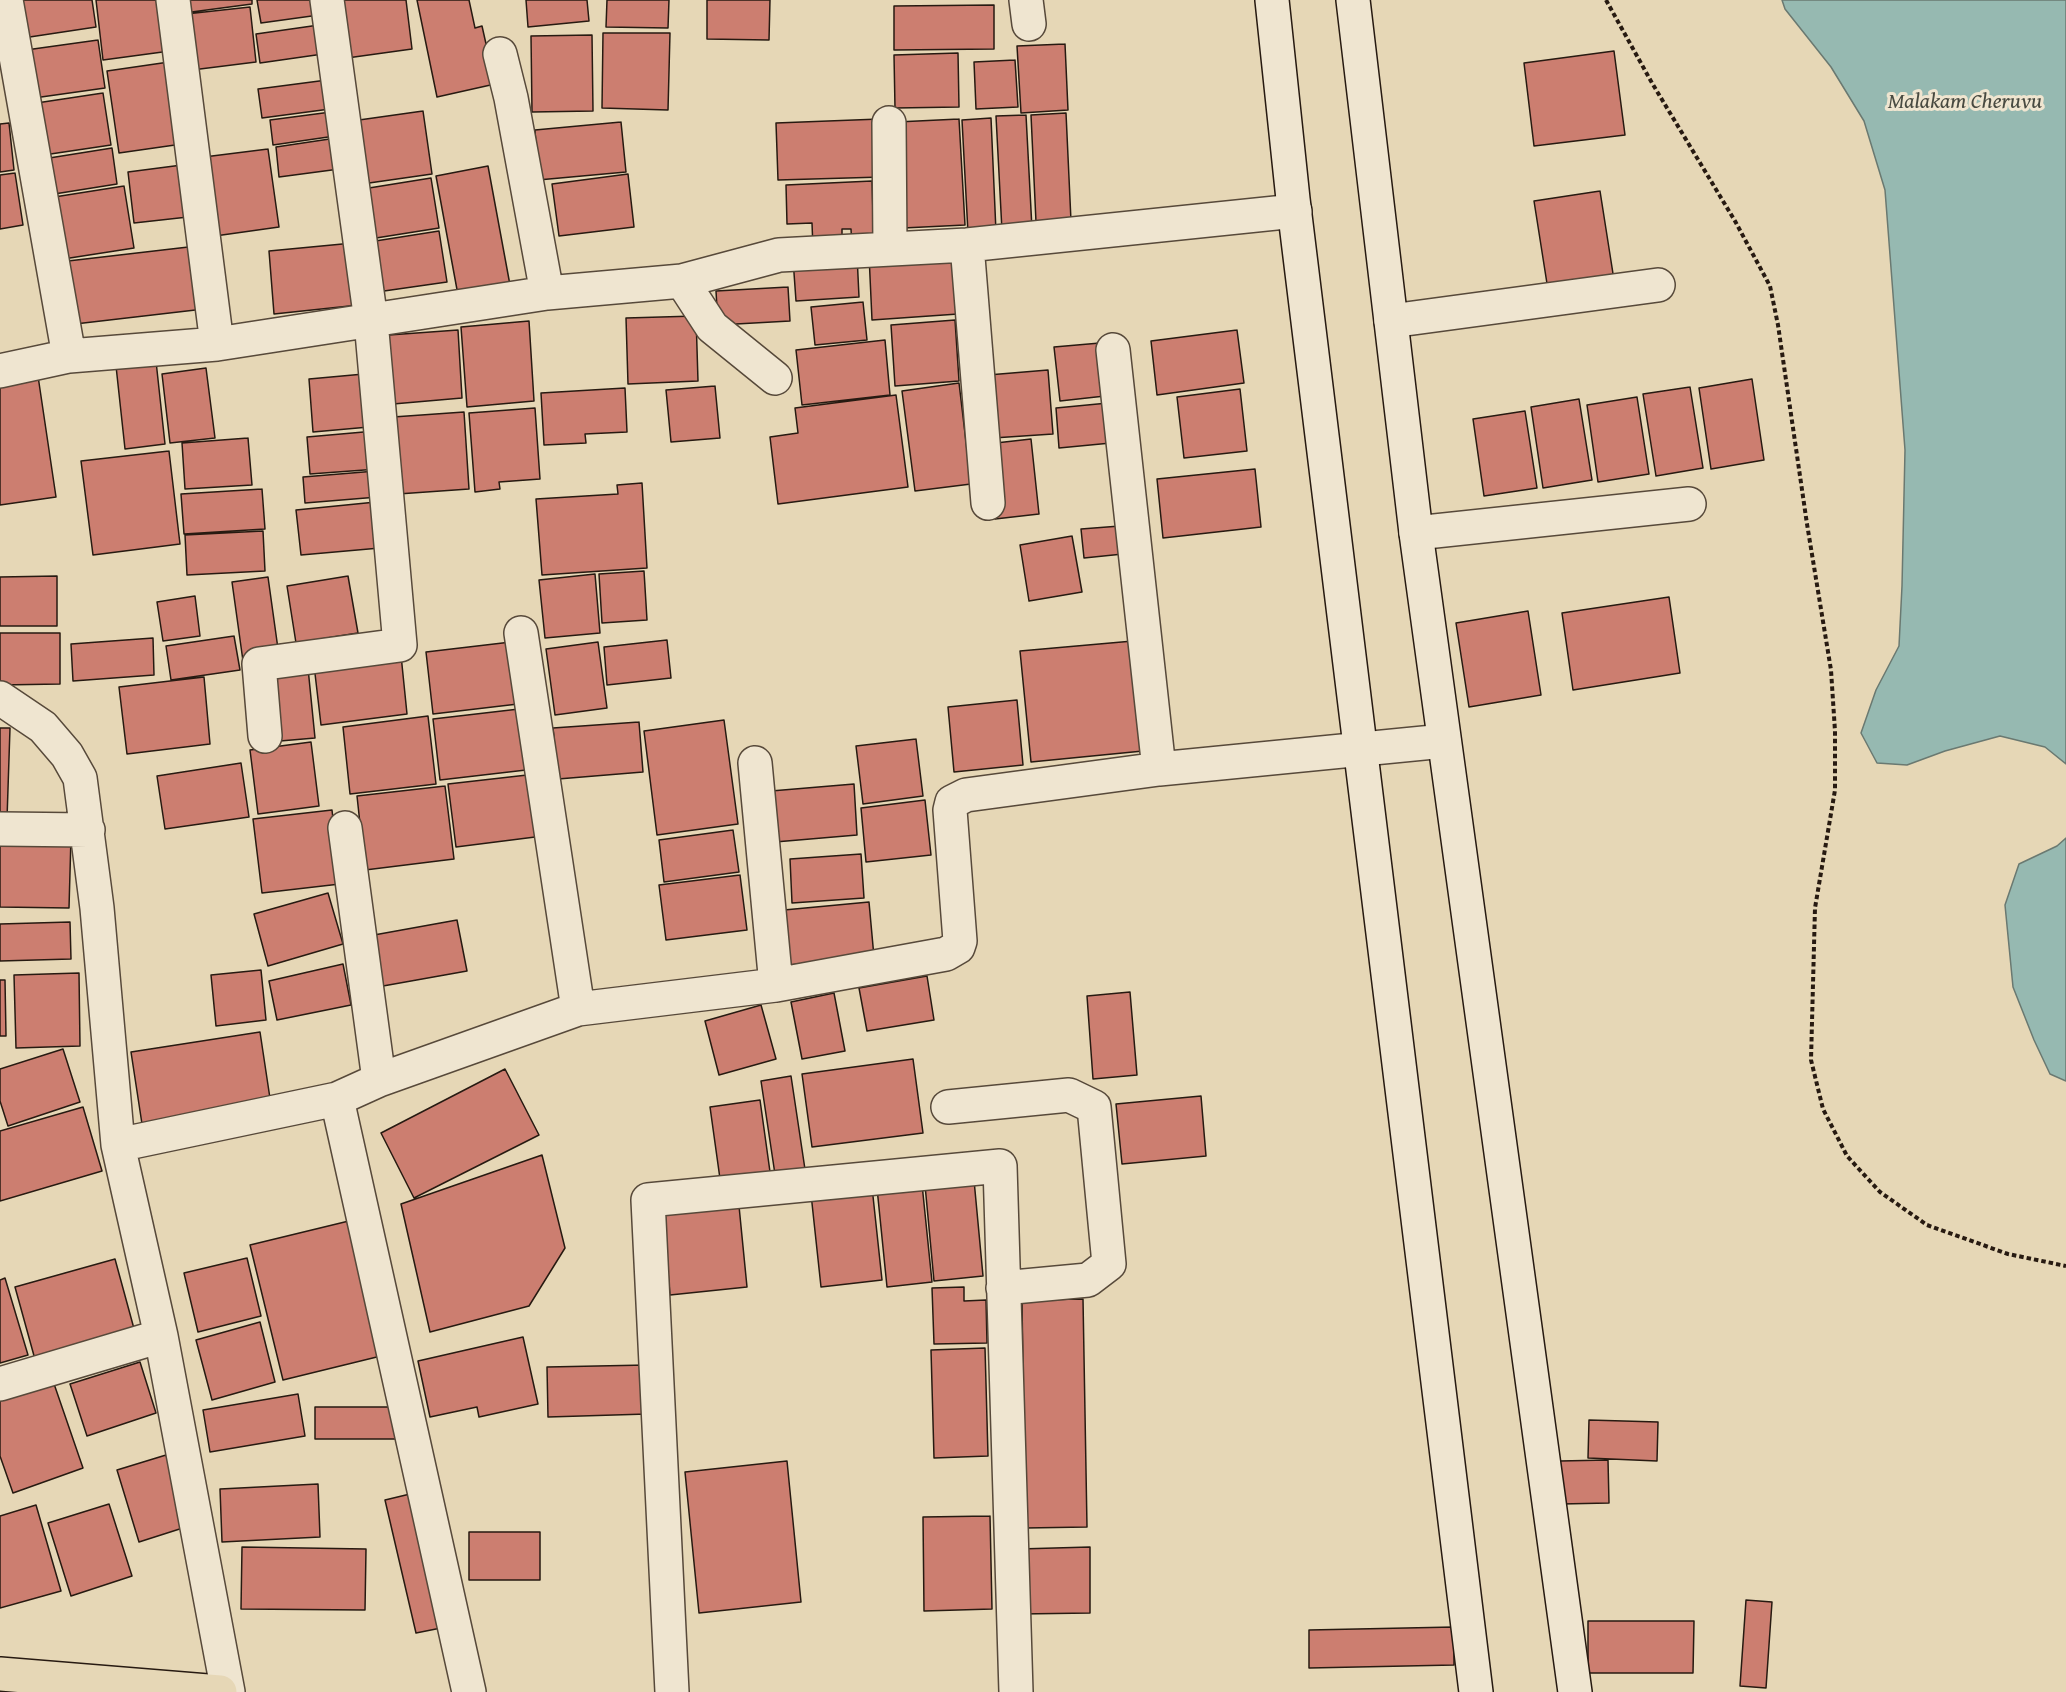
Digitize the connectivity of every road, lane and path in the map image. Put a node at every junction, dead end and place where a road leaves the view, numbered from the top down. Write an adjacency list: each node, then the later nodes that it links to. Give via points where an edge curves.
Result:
1 (6, 0): 19 (street)
2 (173, 0): 17 (street)
3 (327, 0): 15 (street)
4 (1272, 0): 9 (street)
5 (1353, 0): 16 (street)
6 (1606, 0): 41 (path, via 1770,286 1778,325 1831,670 1835,732 1835,790 1815,908 1811,1060 1823,1110 1847,1156 1880,1192 1927,1225 2008,1254)
7 (500, 54): 14 (street)
8 (889, 123): 11 (street)
9 (1294, 211): 10 (street); 29 (street)
10 (968, 245): 11 (street); 22 (street)
11 (890, 249): 12 (street, via 779,255)
12 (682, 281): 14 (street); 21 (street, via 712,327)
13 (1658, 285): 16 (street)
14 (547, 293): 15 (street)
15 (371, 321): 17 (street); 27 (street, via 400,645 259,664)
16 (1391, 321): 24 (street)
17 (217, 344): 19 (street)
18 (1113, 350): 31 (street)
19 (69, 356): 20 (street)
20 (0, 370)
21 (775, 378)
22 (988, 503)
23 (1689, 504): 24 (street)
24 (1416, 533): 28 (street)
25 (521, 633): 36 (street)
26 (0, 698): 34 (street, via 43,727 67,755 80,778)
27 (265, 736)
28 (1444, 741): 29 (street); 52 (street)
29 (1360, 749): 31 (street); 51 (street)
30 (755, 764): 35 (street)
31 (1159, 769): 35 (street, via 959,797 950,810 958,947 946,954)
32 (345, 828): 37 (street)
33 (0, 829): 34 (street)
34 (88, 830): 40 (street)
35 (776, 985): 36 (street)
36 (578, 1009): 37 (street)
37 (379, 1080): 38 (street)
38 (337, 1099): 40 (street); 48 (street)
39 (948, 1107): 42 (street, via 1069,1095 1094,1107 1109,1264 1088,1280)
40 (118, 1145): 43 (street)
41 (2066, 1266)
42 (1003, 1288): 49 (street, via 1000,1166 648,1200); 50 (street)
43 (161, 1336): 44 (street); 47 (street)
44 (0, 1384)
45 (0, 1674): 46 (main road)
46 (220, 1692)
47 (228, 1692)
48 (469, 1692)
49 (672, 1692)
50 (1016, 1692)
51 (1476, 1692)
52 (1575, 1692)

